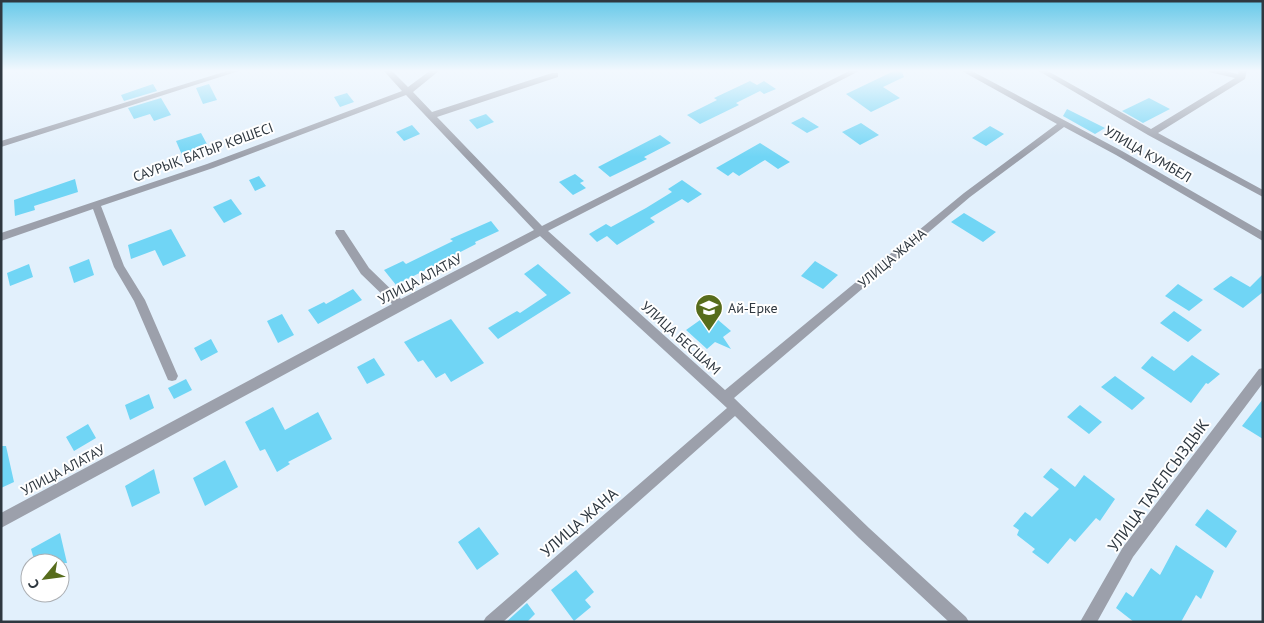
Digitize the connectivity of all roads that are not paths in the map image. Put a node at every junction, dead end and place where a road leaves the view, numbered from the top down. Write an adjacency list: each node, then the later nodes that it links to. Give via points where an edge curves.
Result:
1 (145, 99): 12 (street)
2 (388, 99): 14 (street, САУРЫҚ БАТЫР КӨШЕСІ)
3 (414, 99): 9 (street, УЛИЦА БЕСШАМ)
4 (482, 99): 9 (street)
5 (798, 99): 15 (street, УЛИЦА АЛАТАУ)
6 (1018, 99): 10 (street, УЛИЦА КУМБЕЛ)
7 (1092, 99): 11 (street)
8 (1203, 99): 11 (street)
9 (430, 116): 15 (street, УЛИЦА БЕСШАМ)
10 (1064, 124): 18 (street, УЛИЦА КУМБЕЛ); 22 (street, УЛИЦА ЖАНА, via 968,194)
11 (1151, 133): 13 (street)
12 (1, 144)
13 (1263, 194)
14 (96, 205): 17 (street, САУРЫҚ БАТЫР КӨШЕСІ); 21 (street, via 119,267 139,300)
15 (541, 231): 19 (street, УЛИЦА АЛАТАУ); 22 (street, УЛИЦА БЕСШАМ)
16 (340, 233): 19 (street, via 365,271)
17 (1, 237)
18 (1263, 237)
19 (401, 306): 24 (street, УЛИЦА АЛАТАУ)
20 (1263, 373): 27 (street, УЛИЦА ТАУЕЛСЫЗДЫК, via 1128,552)
21 (172, 376)
22 (725, 398): 23 (street, УЛИЦА БЕСШАМ)
23 (735, 409): 25 (street, УЛИЦА ЖАНА); 26 (street, УЛИЦА БЕСШАМ)
24 (1, 521)
25 (491, 622)
26 (961, 622)
27 (1088, 622)

